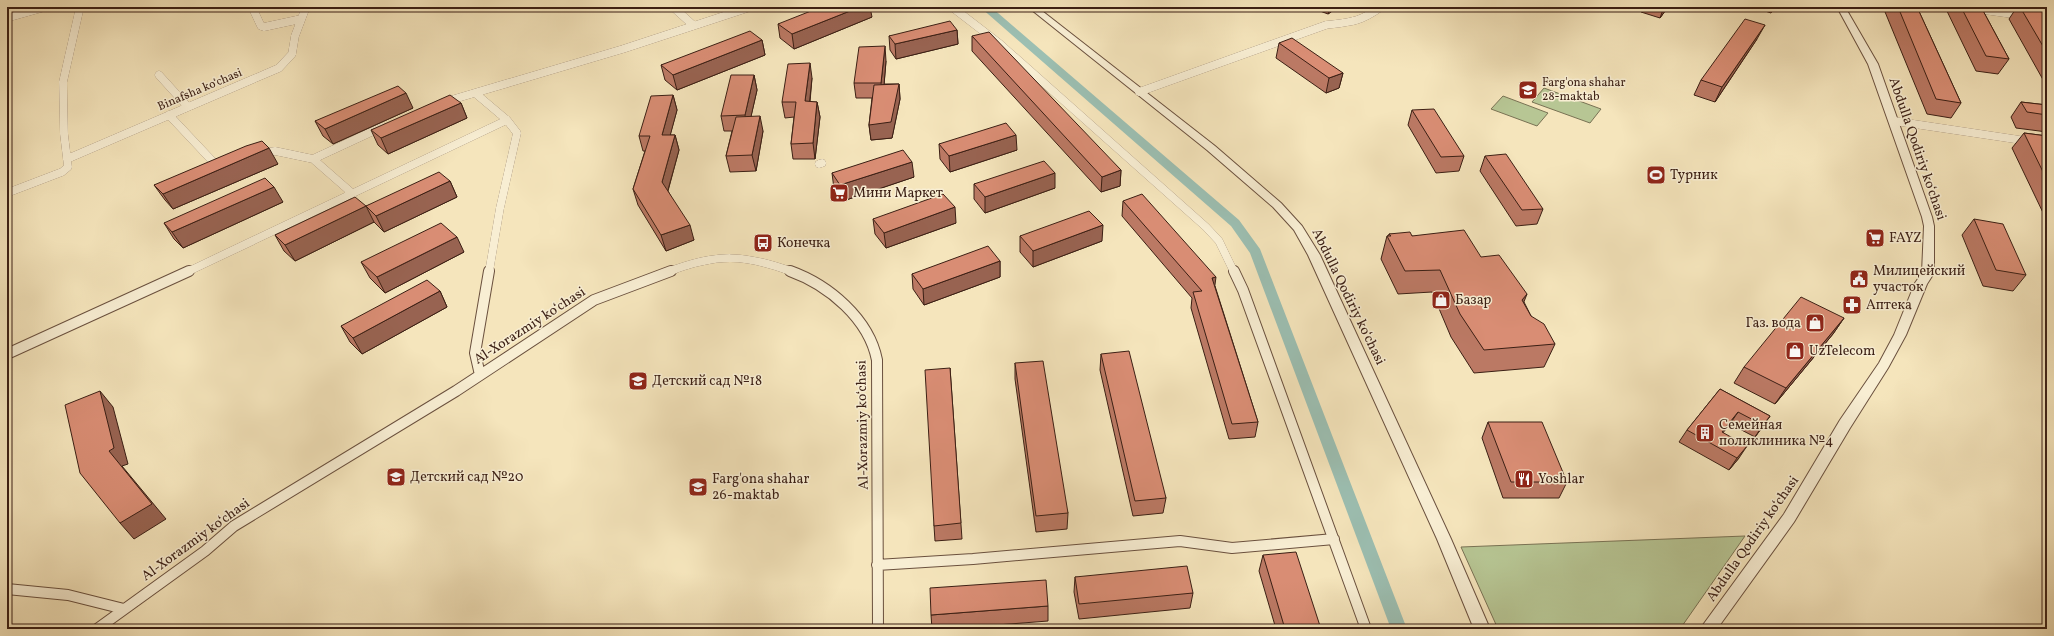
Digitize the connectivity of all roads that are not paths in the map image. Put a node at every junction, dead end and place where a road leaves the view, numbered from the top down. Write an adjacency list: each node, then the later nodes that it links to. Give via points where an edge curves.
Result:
1 (46, 7): 12 (street)
2 (80, 7): 27 (street, via 63,82)
3 (306, 7): 14 (street, Binafsha koʻchasi)
4 (673, 7): 15 (street)
5 (751, 7): 15 (street)
6 (952, 7): 34 (street, via 1005,46 1206,227 1218,241 1243,290)
7 (1032, 7): 17 (street, Abdulla Qodiriy koʻchasi)
8 (1381, 7): 17 (street, via 1366,18 1326,25)
9 (1841, 7): 23 (street, Abdulla Qodiriy koʻchasi, via 1873,64)
10 (1962, 7): 13 (street)
11 (253, 9): 14 (street, via 261,26 264,27)
12 (7, 18)
13 (2047, 19)
14 (301, 20): 20 (street, Binafsha koʻchasi, via 292,54 279,68)
15 (693, 25): 18 (street, via 624,49)
16 (158, 75): 20 (street)
17 (1139, 92): 41 (street, Abdulla Qodiriy koʻchasi, via 1246,178 1277,205 1298,228 1314,255)
18 (476, 93): 19 (street); 22 (street)
19 (434, 105)
20 (188, 107): 21 (street, Binafsha koʻchasi)
21 (169, 116): 27 (street, Binafsha koʻchasi); 29 (street, via 218,167)
22 (507, 120): 31 (street); 33 (street, via 517,133 500,208 475,353)
23 (1894, 121): 25 (street); 42 (street, Abdulla Qodiriy koʻchasi, via 1927,217 1928,273 1921,283 1900,335 1884,365 1845,424 1789,518)
24 (387, 125): 28 (street)
25 (2047, 144)
26 (249, 157): 28 (street, via 275,151)
27 (67, 159): 30 (street, via 68,167 62,172)
28 (313, 159): 31 (street)
29 (226, 164)
30 (7, 193)
31 (353, 194): 32 (street)
32 (7, 354)
33 (480, 375): 35 (street, Al-Xorazmiy koʻchasi, via 594,300 688,264 748,258 802,275 823,287 842,303 862,325 874,345 877,360); 37 (street, Al-Xorazmiy koʻchasi, via 234,526 205,551)
34 (1334, 539): 35 (street, via 1232,548 1180,541); 40 (street)
35 (877, 565): 39 (street, Al-Xorazmiy koʻchasi)
36 (7, 589): 37 (street, via 68,595)
37 (124, 609): 38 (street, Al-Xorazmiy koʻchasi)
38 (97, 629)
39 (878, 629)
40 (1366, 629)
41 (1482, 629)
42 (1708, 629)

